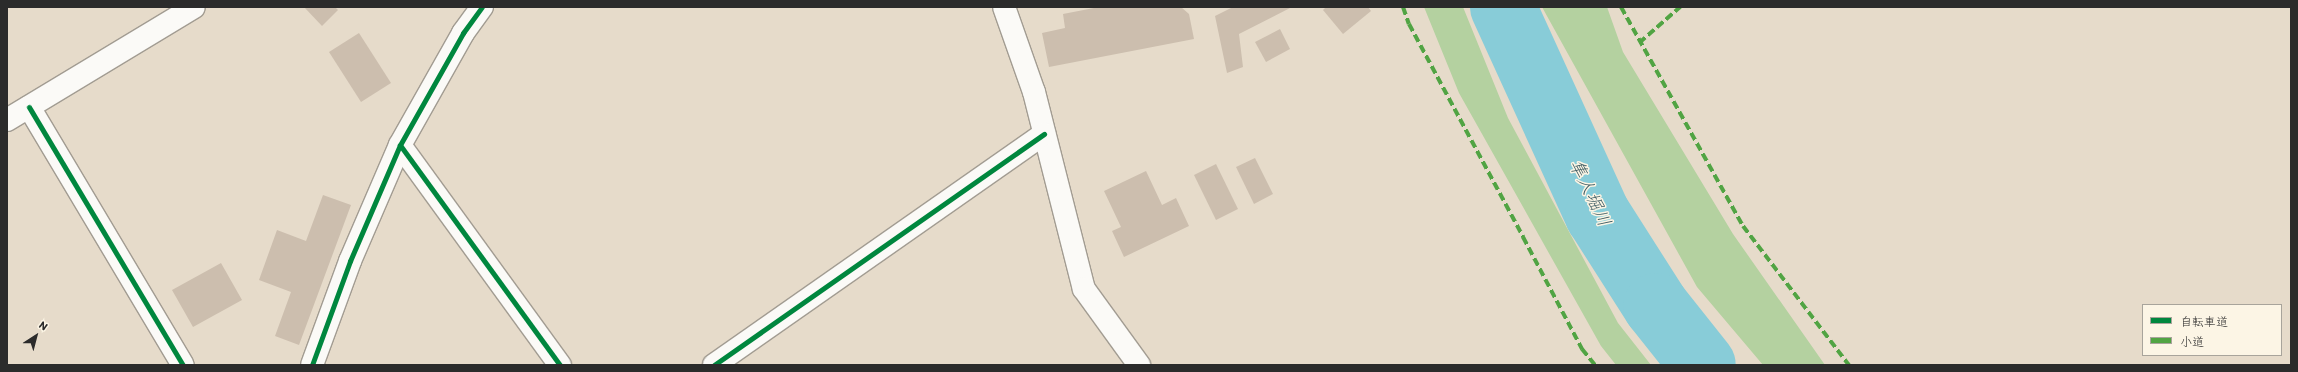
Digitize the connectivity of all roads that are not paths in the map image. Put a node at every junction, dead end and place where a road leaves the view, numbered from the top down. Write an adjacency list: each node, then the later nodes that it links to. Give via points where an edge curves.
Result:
1 (194, 7): 4 (street)
2 (482, 7): 7 (street, via 463,33)
3 (1004, 7): 6 (street)
4 (29, 107): 5 (street); 8 (street)
5 (7, 120)
6 (1044, 134): 11 (street); 12 (street, via 1084,289)
7 (400, 145): 9 (street, via 350,261); 10 (street)
8 (183, 365)
9 (312, 365)
10 (560, 365)
11 (714, 365)
12 (1139, 365)

